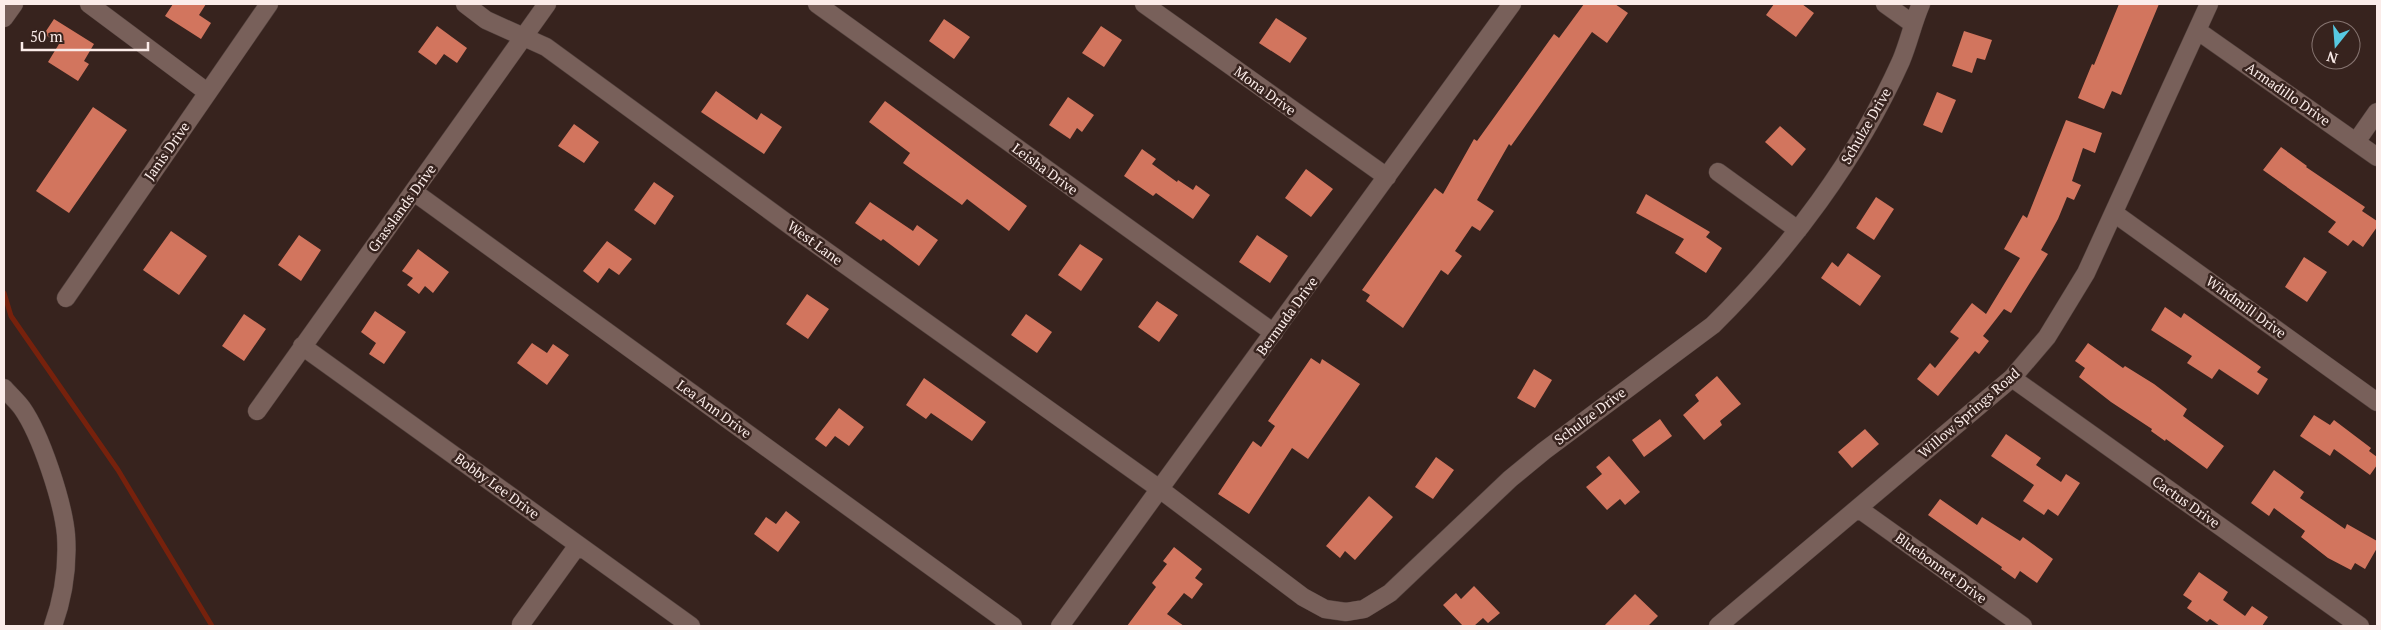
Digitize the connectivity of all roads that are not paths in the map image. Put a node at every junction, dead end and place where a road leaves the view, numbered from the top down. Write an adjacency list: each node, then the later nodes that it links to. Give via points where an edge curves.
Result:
1 (14, 4): 12 (street)
2 (89, 4): 16 (street)
3 (269, 4): 16 (street, Janis Drive)
4 (465, 4): 15 (street, West Lane, via 486,20)
5 (547, 4): 15 (street, Grasslands Drive)
6 (817, 4): 26 (street, Leisha Drive)
7 (1144, 4): 21 (street, Mona Drive)
8 (1885, 4): 13 (street)
9 (1922, 4): 13 (street, Schulze Drive)
10 (2209, 4): 14 (street, Willow Springs Road)
11 (1508, 5): 21 (street, Bermuda Drive)
12 (4, 18)
13 (1912, 24): 24 (street, Schulze Drive, via 1902,59 1881,101 1849,157)
14 (2198, 31): 18 (street, Armadillo Drive); 23 (street, Willow Springs Road)
15 (523, 36): 22 (street, Grasslands Drive); 32 (street, West Lane, via 546,47)
16 (207, 92): 25 (street, Janis Drive)
17 (2377, 112): 18 (street)
18 (2356, 142): 19 (street, Armadillo Drive)
19 (2377, 157)
20 (1718, 172): 24 (street)
21 (1386, 177): 26 (street, Bermuda Drive)
22 (414, 192): 27 (street, Grasslands Drive); 38 (street, Lea Ann Drive)
23 (2114, 213): 28 (street, Willow Springs Road, via 2086,273 2047,337); 30 (street, Windmill Drive)
24 (1798, 230): 32 (street, Schulze Drive, via 1757,280 1712,325 1544,451 1390,593 1364,608 1346,612 1325,609 1303,597)
25 (66, 298)
26 (1274, 333): 32 (street, Bermuda Drive)
27 (302, 346): 31 (street, Grasslands Drive); 34 (street, Bobby Lee Drive)
28 (2012, 378): 33 (street, Willow Springs Road); 42 (street, Cactus Drive)
29 (4, 388): 36 (street, via 22,409 42,450 64,525 65,574)
30 (2377, 402)
31 (257, 411)
32 (1161, 490): 39 (street, Bermuda Drive)
33 (1859, 509): 40 (street, Willow Springs Road); 41 (street, Bluebonnet Drive)
34 (578, 545): 35 (street); 37 (street, Bobby Lee Drive)
35 (521, 624)
36 (53, 626)
37 (692, 626)
38 (1013, 626)
39 (1060, 626)
40 (1718, 626)
41 (2023, 626)
42 (2360, 626)

